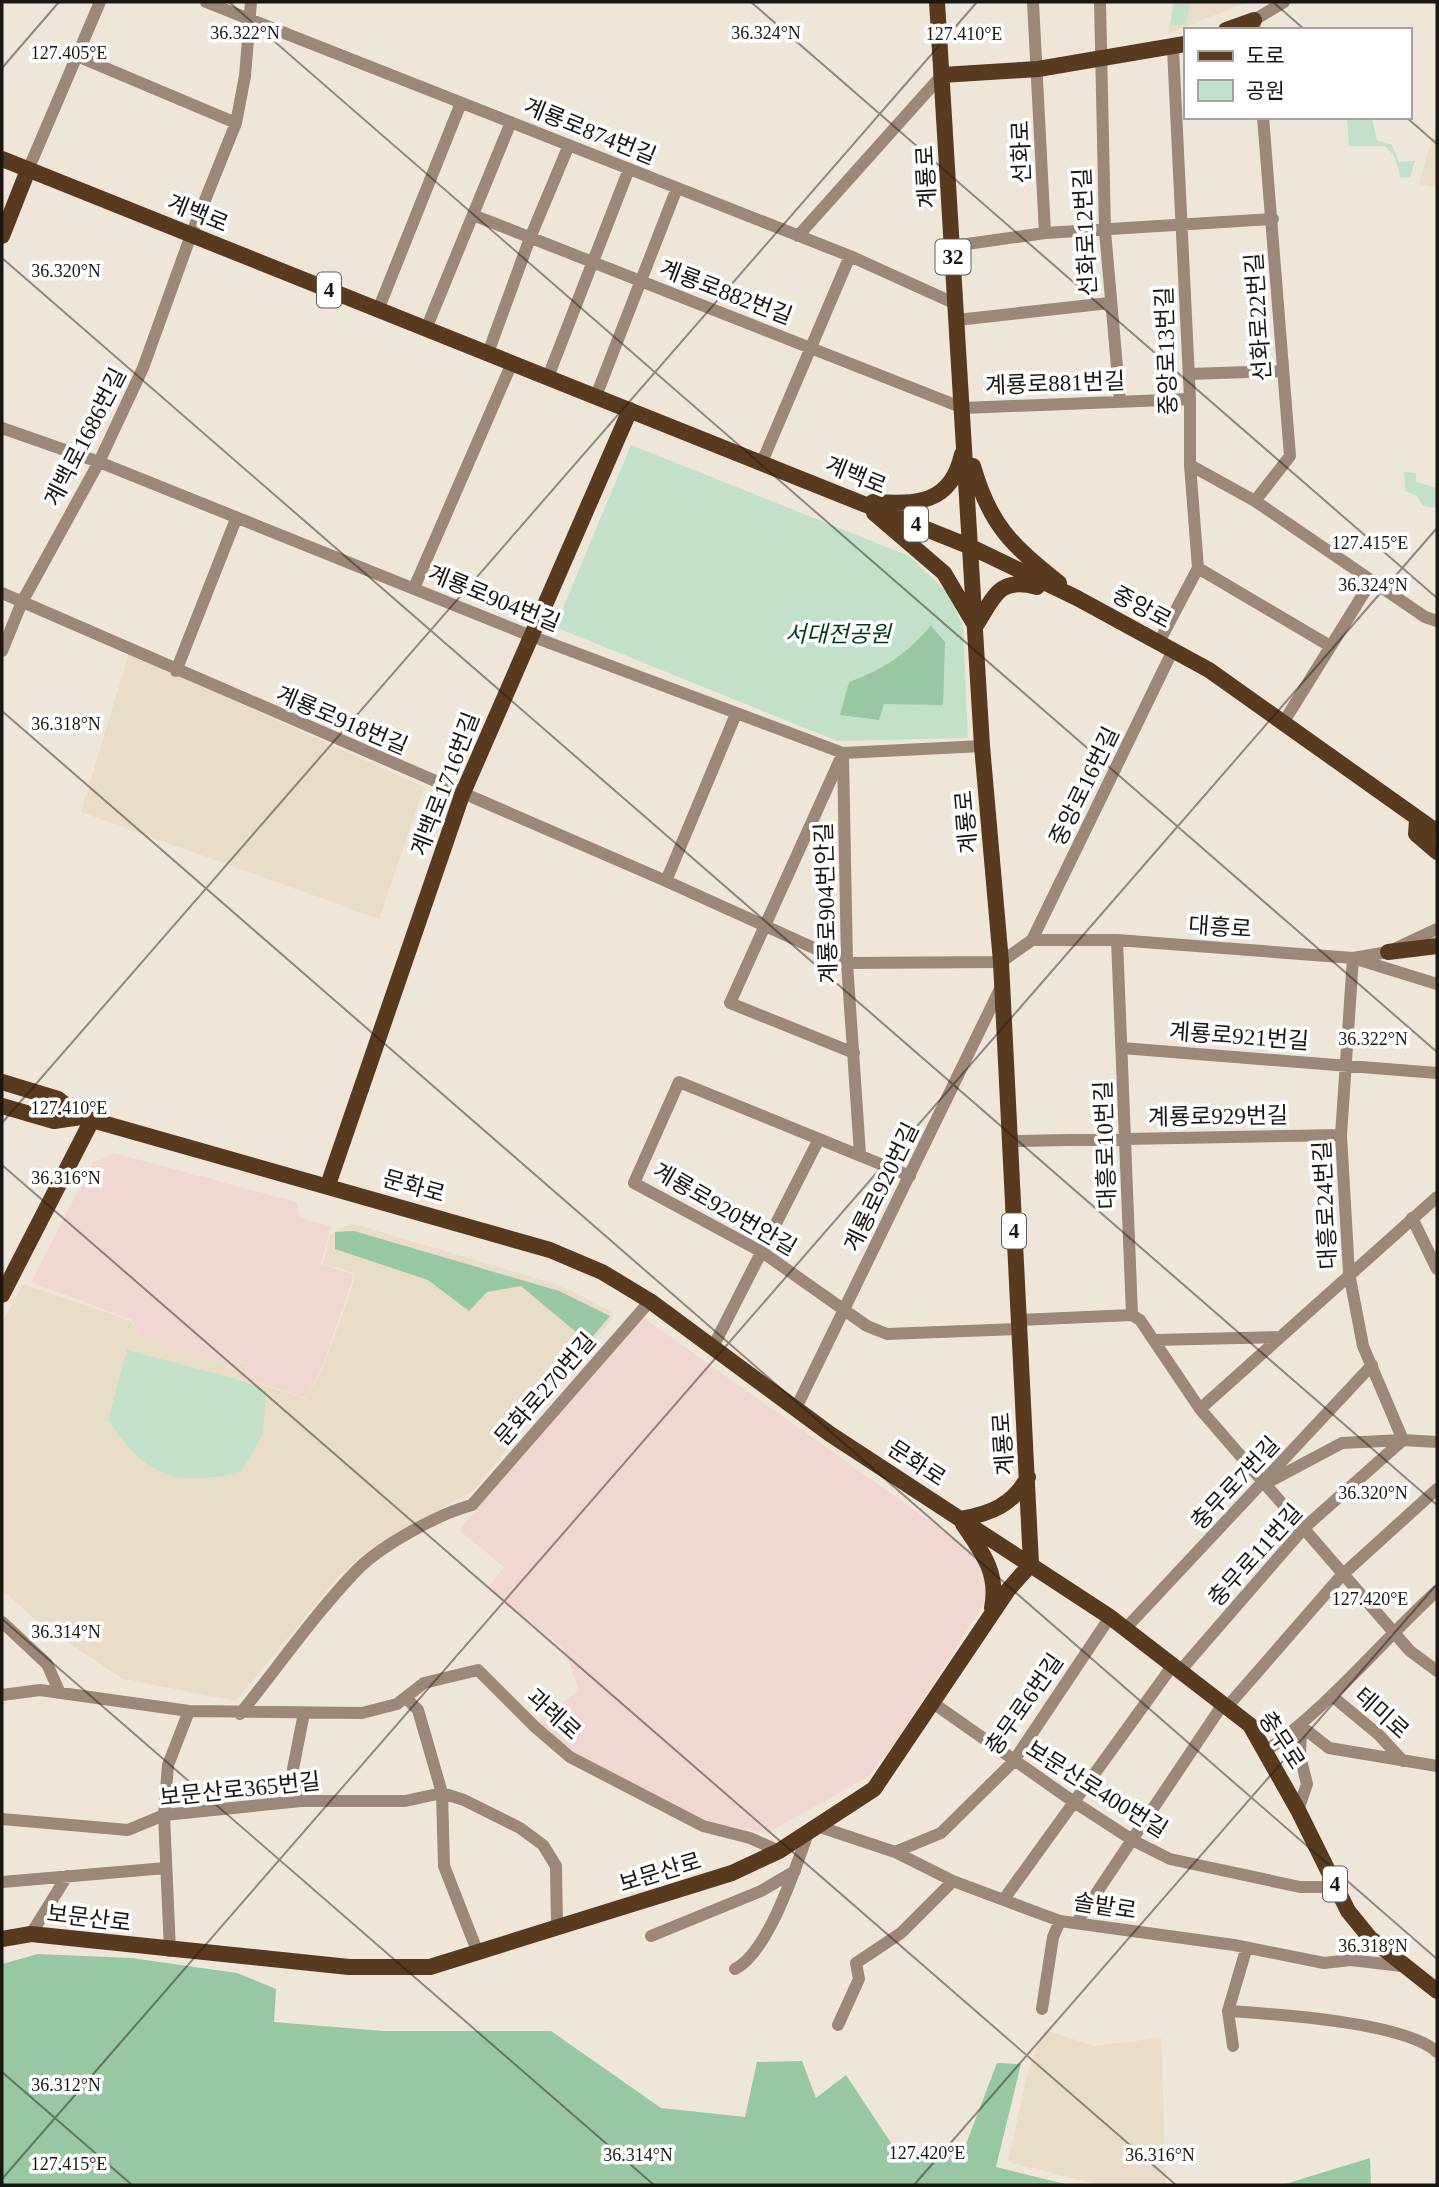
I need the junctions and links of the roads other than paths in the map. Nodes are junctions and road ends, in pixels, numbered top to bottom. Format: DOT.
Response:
graph roads {
  1 [pos="100,2"];
  2 [pos="206,2"];
  3 [pos="251,2"];
  4 [pos="937,2"];
  5 [pos="1033,2"];
  6 [pos="1100,2"];
  7 [pos="1284,2"];
  8 [pos="248,19"];
  9 [pos="1254,25"];
  10 [pos="1179,47"];
  11 [pos="77,56"];
  12 [pos="1099,60"];
  13 [pos="1038,69"];
  14 [pos="942,75"];
  15 [pos="461,103"];
  16 [pos="1263,119"];
  17 [pos="511,122"];
  18 [pos="236,123"];
  19 [pos="569,145"];
  20 [pos="2,159"];
  21 [pos="629,169"];
  22 [pos="29,170"];
  23 [pos="677,188"];
  24 [pos="473,215"];
  25 [pos="1273,219"];
  26 [pos="1182,222"];
  27 [pos="1105,231"];
  28 [pos="1045,233"];
  29 [pos="191,235"];
  30 [pos="2,236"];
  31 [pos="798,236"];
  32 [pos="530,238"];
  33 [pos="953,246"];
  34 [pos="850,256"];
  35 [pos="593,262"];
  36 [pos="640,281"];
  37 [pos="1110,303"];
  38 [pos="378,310"];
  39 [pos="956,312"];
  40 [pos="426,329"];
  41 [pos="813,348"];
  42 [pos="488,353"];
  43 [pos="512,363"];
  44 [pos="1283,372"];
  45 [pos="1189,374"];
  46 [pos="548,377"];
  47 [pos="596,396"];
  48 [pos="1190,399"];
  49 [pos="1120,401"];
  50 [pos="963,408"];
  51 [pos="630,410"];
  52 [pos="2,428"];
  53 [pos="965,438"];
  54 [pos="99,462"];
  55 [pos="762,462"];
  56 [pos="1190,465"];
  57 [pos="1251,499"];
  58 [pos="861,501"];
  59 [pos="236,519"];
  60 [pos="971,547"];
  61 [pos="1198,568"];
  62 [pos="1373,580"];
  63 [pos="414,588"];
  64 [pos="2,593"];
  65 [pos="1077,598"];
  66 [pos="22,602"];
  67 [pos="1437,621"];
  68 [pos="975,627"];
  69 [pos="531,636"];
  70 [pos="1166,646"];
  71 [pos="1330,646"];
  72 [pos="2,651"];
  73 [pos="176,670"];
  74 [pos="736,714"];
  75 [pos="1283,723"];
  76 [pos="982,746"];
  77 [pos="843,752"];
  78 [pos="462,795"];
  79 [pos="1417,820"];
  80 [pos="1437,832"];
  81 [pos="1437,852"];
  82 [pos="667,881"];
  83 [pos="762,926"];
  84 [pos="1436,933"];
  85 [pos="1032,940"];
  86 [pos="1117,940"];
  87 [pos="1388,952"];
  88 [pos="1353,958"];
  89 [pos="1001,962"];
  90 [pos="847,963"];
  91 [pos="1437,984"];
  92 [pos="1002,985"];
  93 [pos="1122,1048"];
  94 [pos="854,1053"];
  95 [pos="1346,1065"];
  96 [pos="1437,1073"];
  97 [pos="2,1082"];
  98 [pos="2,1106"];
  99 [pos="87,1118"];
  100 [pos="1341,1135"];
  101 [pos="1125,1138"];
  102 [pos="818,1141"];
  103 [pos="1011,1141"];
  104 [pos="860,1154"];
  105 [pos="910,1176"];
  106 [pos="328,1185"];
  107 [pos="1437,1197"];
  108 [pos="1412,1218"];
  109 [pos="762,1252"];
  110 [pos="1437,1269"];
  111 [pos="1349,1273"];
  112 [pos="2,1295"];
  113 [pos="650,1301"];
  114 [pos="845,1310"];
  115 [pos="1132,1315"];
  116 [pos="1019,1325"];
  117 [pos="1280,1337"];
  118 [pos="1154,1340"];
  119 [pos="714,1345"];
  120 [pos="1372,1365"];
  121 [pos="797,1406"];
  122 [pos="1200,1409"];
  123 [pos="1403,1440"];
  124 [pos="1437,1442"];
  125 [pos="1028,1477"];
  126 [pos="1263,1485"];
  127 [pos="1437,1489"];
  128 [pos="960,1519"];
  129 [pos="1304,1528"];
  130 [pos="1031,1564"];
  131 [pos="1341,1576"];
  132 [pos="1437,1591"];
  133 [pos="991,1615"];
  134 [pos="1110,1617"];
  135 [pos="2,1622"];
  136 [pos="1126,1628"];
  137 [pos="1394,1631"];
  138 [pos="1176,1668"];
  139 [pos="1437,1671"];
  140 [pos="59,1691"];
  141 [pos="2,1695"];
  142 [pos="1332,1696"];
  143 [pos="406,1698"];
  144 [pos="933,1703"];
  145 [pos="1225,1705"];
  146 [pos="189,1711"];
  147 [pos="303,1713"];
  148 [pos="240,1714"];
  149 [pos="1301,1727"];
  150 [pos="1266,1751"];
  151 [pos="1403,1761"];
  152 [pos="1013,1762"];
  153 [pos="1437,1765"];
  154 [pos="442,1793"];
  155 [pos="300,1801"];
  156 [pos="1074,1802"];
  157 [pos="1298,1810"];
  158 [pos="164,1815"];
  159 [pos="2,1819"];
  160 [pos="812,1829"];
  161 [pos="1134,1840"];
  162 [pos="779,1851"];
  163 [pos="895,1852"];
  164 [pos="166,1868"];
  165 [pos="794,1871"];
  166 [pos="67,1876"];
  167 [pos="953,1881"];
  168 [pos="2,1882"];
  169 [pos="1336,1887"];
  170 [pos="1004,1899"];
  171 [pos="1060,1921"];
  172 [pos="1077,1922"];
  173 [pos="557,1927"];
  174 [pos="31,1934"];
  175 [pos="651,1936"];
  176 [pos="2,1939"];
  177 [pos="1246,1950"];
  178 [pos="170,1951"];
  179 [pos="478,1954"];
  180 [pos="1402,1966"];
  181 [pos="735,1969"];
  182 [pos="1437,1991"];
  183 [pos="1042,2010"];
  184 [pos="1228,2011"];
  185 [pos="838,2025"];
  186 [pos="1233,2046"];
  187 [pos="1437,2052"];
  1 -- 11 [label="street"];
  2 -- 8 [label="street, 계룡로874번길"];
  3 -- 8 [label="street, 계백로1686번길"];
  4 -- 14 [label="main road, 계룡로 / 32"];
  5 -- 13 [label="street, 선화로"];
  6 -- 12 [label="street, 선화로12번길"];
  7 -- 9 [label="street"];
  8 -- 15 [label="street, 계룡로874번길"];
  8 -- 18 [label="street, 계백로1686번길"];
  10 -- 12 [label="main road"];
  10 -- 26 [label="street, 중앙로13번길"];
  11 -- 18 [label="street"];
  11 -- 22 [label="street"];
  12 -- 13 [label="main road"];
  12 -- 27 [label="street, 선화로12번길"];
  13 -- 14 [label="main road"];
  13 -- 28 [label="street, 선화로"];
  14 -- 31 [label="street, 계룡로"];
  14 -- 33 [label="main road, 계룡로 / 32"];
  15 -- 17 [label="street, 계룡로874번길"];
  15 -- 38 [label="street"];
  16 -- 25 [label="street, 선화로22번길"];
  17 -- 19 [label="street, 계룡로874번길"];
  17 -- 24 [label="street"];
  18 -- 29 [label="street, 계백로1686번길"];
  19 -- 21 [label="street, 계룡로874번길"];
  19 -- 32 [label="street"];
  20 -- 22 [label="main road, 계백로 / 4"];
  21 -- 23 [label="street, 계룡로874번길"];
  21 -- 35 [label="street"];
  22 -- 29 [label="main road, 계백로 / 4"];
  22 -- 30 [label="main road"];
  23 -- 31 [label="street, 계룡로874번길"];
  23 -- 36 [label="street"];
  24 -- 32 [label="street, 계룡로882번길"];
  24 -- 40 [label="street"];
  25 -- 26 [label="street"];
  25 -- 44 [label="street, 선화로22번길"];
  26 -- 27 [label="street"];
  26 -- 45 [label="street, 중앙로13번길"];
  27 -- 28 [label="street"];
  27 -- 37 [label="street, 선화로12번길"];
  28 -- 33 [label="street"];
  29 -- 38 [label="main road, 계백로 / 4"];
  29 -- 54 [label="street, 계백로1686번길"];
  31 -- 34 [label="street, 계룡로874번길"];
  32 -- 35 [label="street, 계룡로882번길"];
  32 -- 42 [label="street"];
  33 -- 39 [label="main road, 계룡로 / 32"];
  34 -- 39 [label="street, 계룡로874번길"];
  34 -- 41 [label="street"];
  35 -- 36 [label="street, 계룡로882번길"];
  35 -- 46 [label="street"];
  36 -- 41 [label="street, 계룡로882번길"];
  36 -- 47 [label="street"];
  37 -- 39 [label="street"];
  37 -- 49 [label="street, 선화로12번길"];
  38 -- 40 [label="main road, 계백로 / 4"];
  39 -- 50 [label="main road, 계룡로 / 32"];
  40 -- 42 [label="main road, 계백로 / 4"];
  41 -- 50 [label="street, 계룡로882번길"];
  41 -- 55 [label="street"];
  42 -- 43 [label="main road, 계백로 / 4"];
  43 -- 46 [label="main road, 계백로 / 4"];
  43 -- 63 [label="street"];
  44 -- 45 [label="street"];
  44 -- 57 [label="street, 선화로22번길"];
  45 -- 48 [label="street, 중앙로13번길"];
  46 -- 47 [label="main road, 계백로 / 4"];
  47 -- 51 [label="main road, 계백로 / 4"];
  48 -- 49 [label="street, 계룡로881번길"];
  48 -- 56 [label="street, 중앙로13번길"];
  49 -- 50 [label="street, 계룡로881번길"];
  50 -- 53 [label="main road, 계룡로 / 32"];
  51 -- 55 [label="main road, 계백로 / 4"];
  51 -- 69 [label="main road, 계백로1716번길"];
  52 -- 54 [label="street, 계룡로904번길"];
  53 -- 58 [label="main road"];
  53 -- 60 [label="main road, 계룡로 / 32"];
  53 -- 65 [label="main road"];
  54 -- 59 [label="street, 계룡로904번길"];
  54 -- 66 [label="street, 계백로1686번길"];
  55 -- 58 [label="main road, 계백로 / 4"];
  56 -- 57 [label="street"];
  56 -- 61 [label="street, 중앙로13번길"];
  57 -- 62 [label="street"];
  58 -- 60 [label="main road, 계백로 / 4"];
  58 -- 68 [label="main road"];
  59 -- 63 [label="street, 계룡로904번길"];
  59 -- 73 [label="street"];
  60 -- 65 [label="main road, 중앙로"];
  60 -- 68 [label="main road, 계룡로"];
  61 -- 70 [label="street"];
  61 -- 71 [label="street"];
  62 -- 67 [label="street"];
  62 -- 71 [label="street"];
  63 -- 69 [label="street, 계룡로904번길"];
  64 -- 66 [label="street, 계룡로918번길"];
  65 -- 68 [label="main road"];
  65 -- 70 [label="main road, 중앙로"];
  66 -- 72 [label="street, 계백로1686번길"];
  66 -- 73 [label="street, 계룡로918번길"];
  68 -- 76 [label="main road, 계룡로 / 4"];
  69 -- 74 [label="street, 계룡로904번길"];
  69 -- 78 [label="main road, 계백로1716번길"];
  70 -- 75 [label="main road, 중앙로"];
  70 -- 85 [label="street, 중앙로16번길"];
  71 -- 75 [label="street"];
  73 -- 78 [label="street, 계룡로918번길"];
  74 -- 77 [label="street, 계룡로904번길"];
  74 -- 82 [label="street"];
  75 -- 79 [label="main road, 중앙로"];
  76 -- 77 [label="street, 계룡로904번길"];
  76 -- 89 [label="main road, 계룡로 / 4"];
  77 -- 83 [label="street"];
  77 -- 90 [label="street, 계룡로904번안길"];
  78 -- 82 [label="street, 계룡로918번길"];
  78 -- 106 [label="main road, 계백로1716번길"];
  79 -- 80 [label="main road, 중앙로"];
  79 -- 81 [label="main road"];
  82 -- 83 [label="street, 계룡로918번길"];
  83 -- 90 [label="street, 계룡로918번길"];
  83 -- 94 [label="street"];
  84 -- 87 [label="main road"];
  85 -- 86 [label="street, 대흥로"];
  85 -- 89 [label="street"];
  86 -- 88 [label="street, 대흥로"];
  86 -- 93 [label="street, 대흥로10번길"];
  87 -- 88 [label="street, 대흥로"];
  88 -- 91 [label="street"];
  88 -- 95 [label="street, 대흥로24번길"];
  89 -- 90 [label="street, 계룡로918번길"];
  89 -- 92 [label="main road, 계룡로 / 4"];
  90 -- 94 [label="street, 계룡로904번안길"];
  92 -- 103 [label="main road, 계룡로 / 4"];
  92 -- 105 [label="street, 계룡로920번길"];
  93 -- 95 [label="street, 계룡로921번길"];
  93 -- 101 [label="street, 대흥로10번길"];
  94 -- 104 [label="street, 계룡로904번안길"];
  95 -- 96 [label="street, 계룡로921번길"];
  95 -- 100 [label="street, 대흥로24번길"];
  97 -- 99 [label="main road, 문화로"];
  98 -- 99 [label="main road, 문화로"];
  99 -- 106 [label="main road, 문화로"];
  99 -- 112 [label="main road"];
  100 -- 101 [label="street, 계룡로929번길"];
  100 -- 111 [label="street, 대흥로24번길"];
  101 -- 103 [label="street, 계룡로929번길"];
  101 -- 115 [label="street, 대흥로10번길"];
  102 -- 104 [label="street, 계룡로920번안길"];
  102 -- 109 [label="street"];
  102 -- 109 [label="street, 계룡로920번안길"];
  103 -- 116 [label="main road, 계룡로 / 4"];
  104 -- 105 [label="street, 계룡로920번안길"];
  105 -- 114 [label="street, 계룡로920번길"];
  106 -- 113 [label="main road, 문화로"];
  107 -- 108 [label="street"];
  108 -- 110 [label="street"];
  108 -- 111 [label="street"];
  109 -- 114 [label="street, 계룡로920번안길"];
  109 -- 119 [label="street"];
  111 -- 117 [label="street"];
  111 -- 120 [label="street, 대흥로24번길"];
  113 -- 119 [label="main road, 문화로"];
  113 -- 148 [label="street, 문화로270번길"];
  114 -- 116 [label="street, 계룡로920번안길"];
  114 -- 121 [label="street, 계룡로920번길"];
  115 -- 116 [label="street"];
  115 -- 118 [label="street"];
  116 -- 125 [label="main road, 계룡로 / 4"];
  117 -- 118 [label="street"];
  117 -- 122 [label="street"];
  118 -- 122 [label="street"];
  119 -- 121 [label="main road, 문화로"];
  120 -- 123 [label="street, 대흥로24번길"];
  120 -- 126 [label="street, 충무로7번길"];
  121 -- 128 [label="main road, 문화로"];
  122 -- 126 [label="street"];
  123 -- 124 [label="street"];
  123 -- 126 [label="street"];
  123 -- 129 [label="street, 충무로11번길"];
  125 -- 128 [label="main road"];
  125 -- 130 [label="main road, 계룡로 / 4"];
  126 -- 129 [label="street"];
  126 -- 136 [label="street, 충무로7번길"];
  127 -- 131 [label="street"];
  128 -- 130 [label="main road, 문화로"];
  128 -- 133 [label="main road"];
  129 -- 131 [label="street"];
  129 -- 138 [label="street, 충무로11번길"];
  130 -- 133 [label="main road, 보문산로"];
  130 -- 134 [label="main road, 충무로 / 4"];
  131 -- 137 [label="street"];
  131 -- 145 [label="street"];
  132 -- 137 [label="street, 테미로"];
  133 -- 144 [label="main road, 보문산로"];
  134 -- 136 [label="main road, 충무로 / 4"];
  134 -- 152 [label="street, 충무로6번길"];
  135 -- 140 [label="street"];
  136 -- 138 [label="main road, 충무로 / 4"];
  137 -- 139 [label="street"];
  137 -- 142 [label="street, 테미로"];
  138 -- 145 [label="main road, 충무로 / 4"];
  138 -- 156 [label="street, 충무로11번길"];
  140 -- 141 [label="street, 과례로"];
  140 -- 146 [label="street, 과례로"];
  142 -- 149 [label="street, 테미로"];
  142 -- 151 [label="street, 테미로"];
  143 -- 147 [label="street, 과례로"];
  143 -- 154 [label="street"];
  143 -- 162 [label="street, 과례로"];
  144 -- 152 [label="street, 보문산로400번길"];
  144 -- 160 [label="main road, 보문산로"];
  145 -- 150 [label="main road, 충무로 / 4"];
  145 -- 161 [label="street"];
  146 -- 148 [label="street, 과례로"];
  146 -- 158 [label="street"];
  147 -- 148 [label="street, 과례로"];
  147 -- 155 [label="street"];
  149 -- 150 [label="street, 테미로"];
  149 -- 151 [label="street, 테미로"];
  149 -- 157 [label="street"];
  150 -- 157 [label="main road, 충무로 / 4"];
  151 -- 153 [label="street, 테미로"];
  152 -- 156 [label="street, 보문산로400번길"];
  152 -- 163 [label="street, 충무로6번길"];
  154 -- 155 [label="street, 보문산로365번길"];
  154 -- 173 [label="street"];
  154 -- 179 [label="street"];
  155 -- 158 [label="street, 보문산로365번길"];
  156 -- 161 [label="street, 보문산로400번길"];
  156 -- 170 [label="street, 충무로11번길"];
  157 -- 169 [label="main road, 충무로 / 4"];
  158 -- 159 [label="street, 보문산로365번길"];
  158 -- 164 [label="street"];
  160 -- 162 [label="main road, 보문산로"];
  160 -- 163 [label="street, 솔밭로"];
  160 -- 165 [label="street"];
  161 -- 169 [label="street, 보문산로400번길"];
  161 -- 172 [label="street"];
  162 -- 173 [label="main road, 보문산로"];
  163 -- 167 [label="street, 솔밭로"];
  164 -- 166 [label="street"];
  164 -- 178 [label="street"];
  165 -- 175 [label="street"];
  165 -- 181 [label="street"];
  166 -- 168 [label="street"];
  166 -- 174 [label="street"];
  167 -- 170 [label="street, 솔밭로"];
  167 -- 185 [label="street"];
  169 -- 180 [label="main road, 충무로 / 4"];
  170 -- 171 [label="street, 솔밭로"];
  171 -- 172 [label="street, 솔밭로"];
  171 -- 183 [label="street"];
  172 -- 177 [label="street, 솔밭로"];
  173 -- 179 [label="main road, 보문산로"];
  174 -- 176 [label="main road, 보문산로"];
  174 -- 178 [label="main road, 보문산로"];
  177 -- 180 [label="street, 솔밭로"];
  177 -- 184 [label="street"];
  178 -- 179 [label="main road, 보문산로"];
  180 -- 182 [label="main road, 충무로 / 4"];
  184 -- 186 [label="street"];
  184 -- 187 [label="street"];
}
